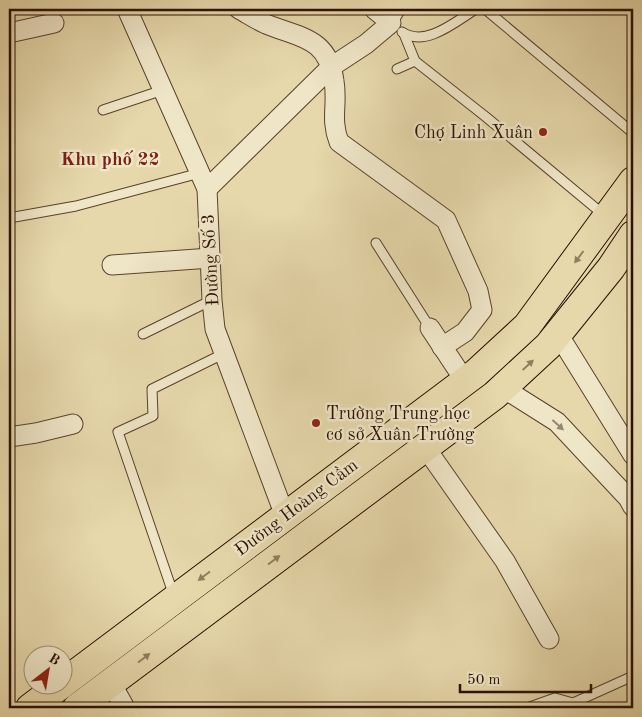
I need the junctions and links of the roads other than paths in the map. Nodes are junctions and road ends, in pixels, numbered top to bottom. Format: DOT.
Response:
graph roads {
  1 [pos="127,9"];
  2 [pos="239,9"];
  3 [pos="374,9"];
  4 [pos="476,9"];
  5 [pos="485,9"];
  6 [pos="399,22"];
  7 [pos="54,23"];
  8 [pos="9,33"];
  9 [pos="415,62"];
  10 [pos="331,67"];
  11 [pos="398,69"];
  12 [pos="163,90"];
  13 [pos="103,110"];
  14 [pos="633,133"];
  15 [pos="203,181"];
  16 [pos="633,181"];
  17 [pos="9,218"];
  18 [pos="608,218"];
  19 [pos="633,235"];
  20 [pos="376,243"];
  21 [pos="211,258"];
  22 [pos="112,265"];
  23 [pos="212,300"];
  24 [pos="430,328"];
  25 [pos="143,334"];
  26 [pos="558,334"];
  27 [pos="442,347"];
  28 [pos="223,354"];
  29 [pos="465,381"];
  30 [pos="503,388"];
  31 [pos="73,424"];
  32 [pos="9,437"];
  33 [pos="425,447"];
  34 [pos="633,455"];
  35 [pos="633,507"];
  36 [pos="284,516"];
  37 [pos="174,599"];
  38 [pos="550,639"];
  39 [pos="72,676"];
  40 [pos="633,676"];
  41 [pos="111,683"];
  42 [pos="49,694"];
  43 [pos="30,708"];
  44 [pos="78,708"];
  45 [pos="124,708"];
  46 [pos="527,708"];
  1 -- 12 [label="street, Đường Số 3"];
  2 -- 10 [label="street"];
  3 -- 6 [label="street"];
  4 -- 6 [label="lane"];
  5 -- 14 [label="lane"];
  6 -- 9 [label="lane"];
  6 -- 10 [label="street"];
  7 -- 8 [label="street"];
  9 -- 11 [label="lane"];
  9 -- 18 [label="lane"];
  10 -- 15 [label="street"];
  10 -- 27 [label="street"];
  12 -- 13 [label="lane"];
  12 -- 15 [label="street, Đường Số 3"];
  15 -- 17 [label="lane"];
  15 -- 21 [label="street, Đường Số 3"];
  16 -- 18 [label="main road, Đường Hoàng Cầm"];
  18 -- 29 [label="main road, Đường Hoàng Cầm, one-way"];
  19 -- 26 [label="main road, Đường Hoàng Cầm"];
  20 -- 24 [label="lane"];
  21 -- 22 [label="street"];
  21 -- 23 [label="street, Đường Số 3"];
  23 -- 25 [label="lane"];
  23 -- 28 [label="street, Đường Số 3"];
  24 -- 27 [label="street"];
  30 -- 26 [label="main road, Đường Hoàng Cầm, one-way"];
  26 -- 34 [label="street"];
  27 -- 29 [label="street"];
  28 -- 36 [label="street, Đường Số 3"];
  28 -- 37 [label="lane"];
  29 -- 36 [label="main road, Đường Hoàng Cầm"];
  30 -- 33 [label="main road, Đường Hoàng Cầm"];
  30 -- 35 [label="street, one-way"];
  31 -- 32 [label="street"];
  33 -- 38 [label="street"];
  41 -- 33 [label="main road, Đường Hoàng Cầm, one-way"];
  36 -- 37 [label="main road, Đường Hoàng Cầm, one-way"];
  37 -- 39 [label="main road, Đường Hoàng Cầm"];
  40 -- 46 [label="lane"];
  41 -- 44 [label="main road, Đường Hoàng Cầm"];
  41 -- 45 [label="street"];
  42 -- 43 [label="main road, Đường Hoàng Cầm"];
}
